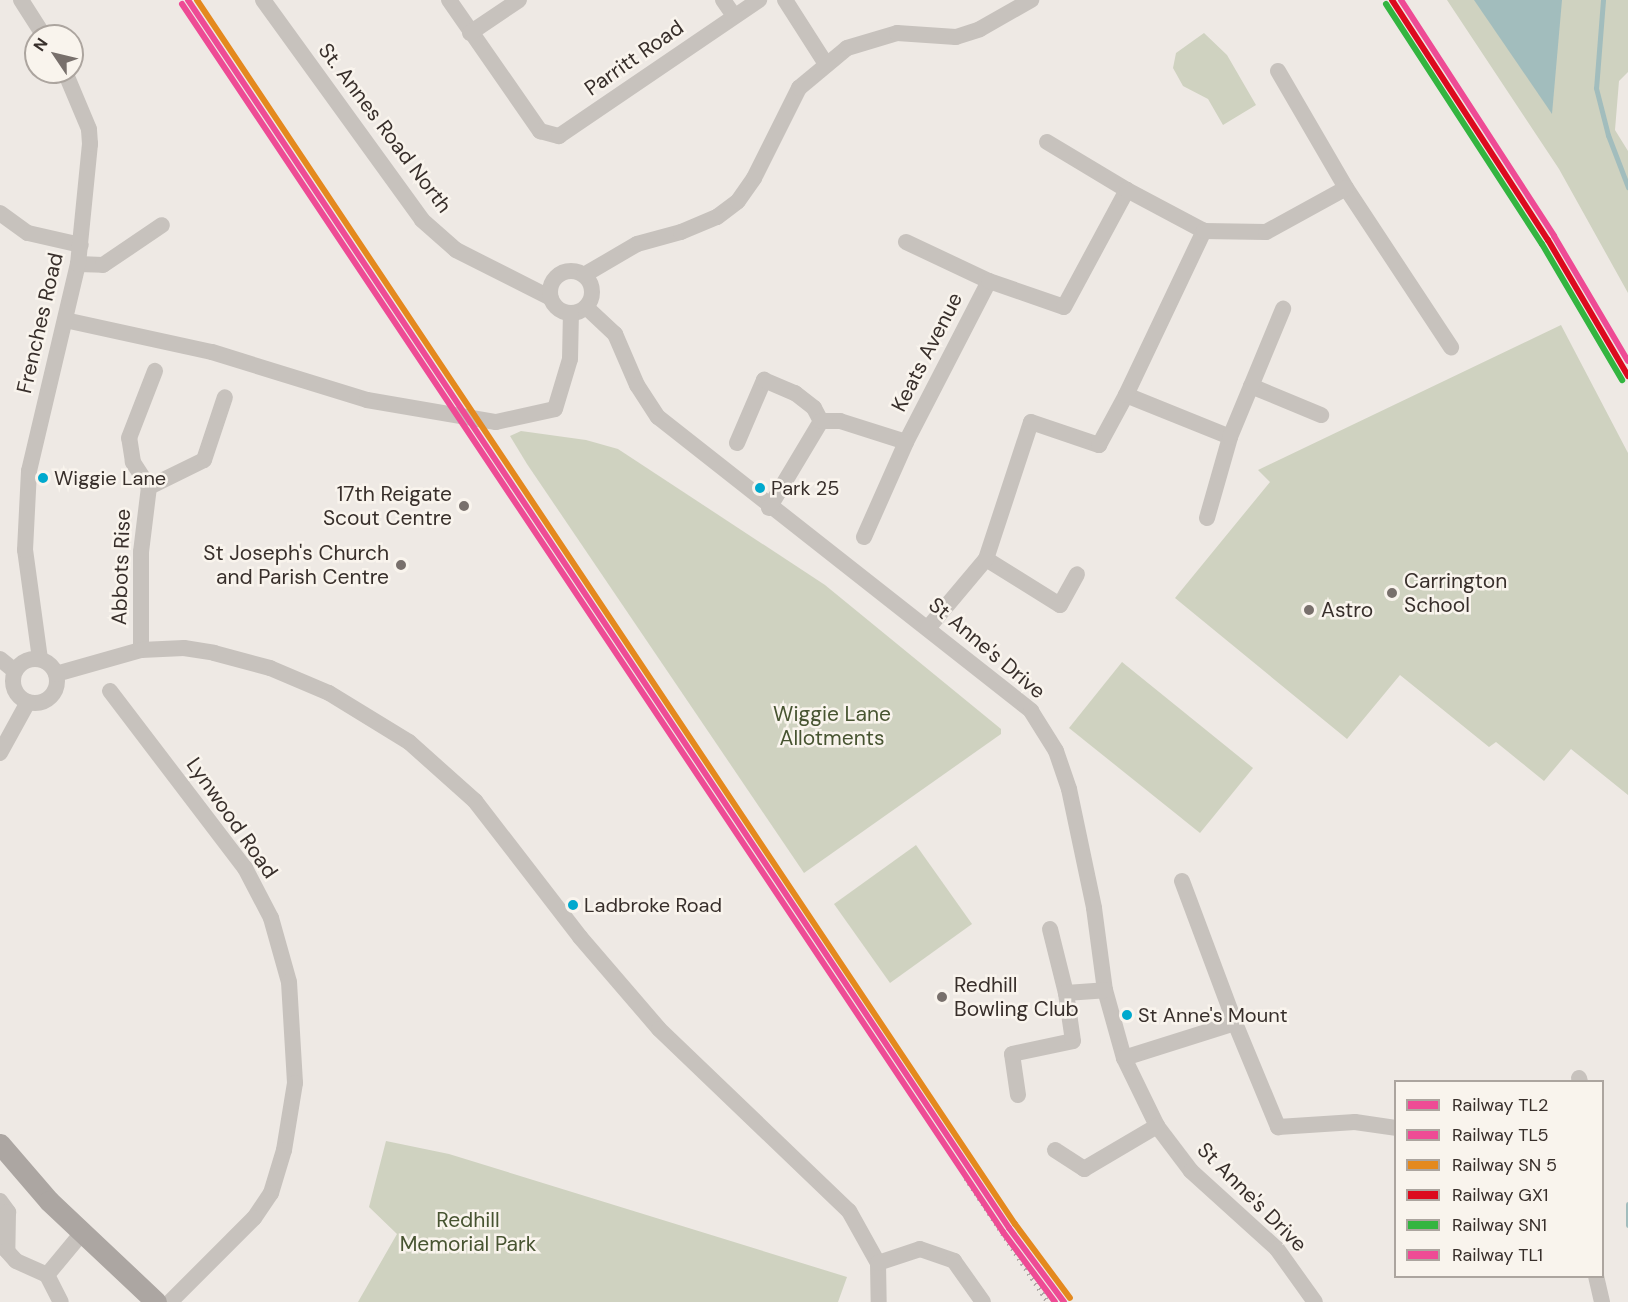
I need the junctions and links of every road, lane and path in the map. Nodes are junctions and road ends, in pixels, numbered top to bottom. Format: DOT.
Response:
graph roads {
  1 [pos="21,0"];
  2 [pos="263,0"];
  3 [pos="448,0"];
  4 [pos="519,0"];
  5 [pos="723,0"];
  6 [pos="759,0"];
  7 [pos="785,0"];
  8 [pos="1030,0"];
  9 [pos="734,16"];
  10 [pos="36,24"];
  11 [pos="471,33"];
  12 [pos="826,64"];
  13 [pos="1278,72"];
  14 [pos="70,84"];
  15 [pos="1047,142"];
  16 [pos="1346,188"];
  17 [pos="1126,190"];
  18 [pos="0,213"];
  19 [pos="162,225"];
  20 [pos="1203,231"];
  21 [pos="906,242"];
  22 [pos="81,245"];
  23 [pos="78,264"];
  24 [pos="584,275"];
  25 [pos="988,281"];
  26 [pos="551,298"];
  27 [pos="1283,309"];
  28 [pos="579,310"];
  29 [pos="65,320"];
  30 [pos="1451,347"];
  31 [pos="155,370"];
  32 [pos="1251,386"];
  33 [pos="1126,395"];
  34 [pos="225,397"];
  35 [pos="1321,416"];
  36 [pos="821,421"];
  37 [pos="1230,438"];
  38 [pos="906,442"];
  39 [pos="737,443"];
  40 [pos="148,487"];
  41 [pos="769,508"];
  42 [pos="1207,518"];
  43 [pos="864,537"];
  44 [pos="986,559"];
  45 [pos="1077,574"];
  46 [pos="928,628"];
  47 [pos="141,650"];
  48 [pos="0,659"];
  49 [pos="40,659"];
  50 [pos="56,674"];
  51 [pos="9,684"];
  52 [pos="110,691"];
  53 [pos="28,702"];
  54 [pos="0,753"];
  55 [pos="1182,881"];
  56 [pos="1050,929"];
  57 [pos="1105,990"];
  58 [pos="1066,993"];
  59 [pos="1235,1023"];
  60 [pos="1124,1058"];
  61 [pos="1018,1095"];
  62 [pos="1157,1126"];
  63 [pos="1394,1128"];
  64 [pos="0,1144"];
  65 [pos="1055,1149"];
  66 [pos="0,1163"];
  67 [pos="0,1200"];
  68 [pos="49,1200"];
  69 [pos="82,1233"];
  70 [pos="878,1263"];
  71 [pos="47,1275"];
  72 [pos="1596,1278"];
  73 [pos="61,1302"];
  74 [pos="156,1302"];
  75 [pos="170,1302"];
  76 [pos="879,1302"];
  77 [pos="983,1302"];
  78 [pos="1315,1302"];
  79 [pos="1602,1302"];
  1 -- 10 [label="street"];
  2 -- 26 [label="street, St. Annes Road North"];
  3 -- 11 [label="street"];
  4 -- 11 [label="street"];
  5 -- 9 [label="street"];
  6 -- 9 [label="street, Parritt Road"];
  7 -- 12 [label="street"];
  8 -- 12 [label="street"];
  9 -- 11 [label="street, Parritt Road"];
  12 -- 24 [label="street"];
  13 -- 16 [label="street"];
  14 -- 22 [label="street, Frenches Road"];
  15 -- 17 [label="street"];
  16 -- 20 [label="street"];
  16 -- 30 [label="street"];
  17 -- 20 [label="street"];
  17 -- 25 [label="street, Keats Avenue"];
  18 -- 22 [label="street"];
  19 -- 23 [label="street"];
  20 -- 33 [label="street"];
  21 -- 25 [label="street, Keats Avenue"];
  22 -- 23 [label="street, Frenches Road"];
  23 -- 29 [label="street, Frenches Road"];
  24 -- 26 [label="street"];
  24 -- 28 [label="street"];
  25 -- 38 [label="street, Keats Avenue"];
  26 -- 28 [label="street"];
  27 -- 32 [label="street"];
  28 -- 29 [label="street"];
  28 -- 41 [label="street, St Anne's Drive"];
  29 -- 49 [label="street, Frenches Road"];
  31 -- 40 [label="street, Abbots Rise"];
  32 -- 35 [label="street"];
  32 -- 37 [label="street"];
  33 -- 37 [label="street"];
  33 -- 44 [label="street"];
  34 -- 40 [label="street, Abbots Rise"];
  36 -- 38 [label="street, Keats Avenue"];
  36 -- 39 [label="street"];
  36 -- 41 [label="street"];
  37 -- 42 [label="street"];
  38 -- 43 [label="street, Keats Avenue"];
  40 -- 47 [label="street, Abbots Rise"];
  41 -- 46 [label="street, St Anne's Drive"];
  44 -- 45 [label="street"];
  44 -- 46 [label="street"];
  46 -- 57 [label="street, St Anne's Drive"];
  47 -- 50 [label="street"];
  47 -- 70 [label="street"];
  48 -- 51 [label="street"];
  49 -- 50 [label="street"];
  49 -- 51 [label="street"];
  50 -- 53 [label="street"];
  51 -- 53 [label="street"];
  52 -- 75 [label="street, Lynwood Road"];
  53 -- 54 [label="street"];
  55 -- 59 [label="street"];
  56 -- 58 [label="street"];
  57 -- 58 [label="street"];
  57 -- 60 [label="street, St Anne's Drive"];
  58 -- 61 [label="street"];
  59 -- 60 [label="street"];
  59 -- 63 [label="street"];
  60 -- 62 [label="street, St Anne's Drive"];
  62 -- 65 [label="street"];
  62 -- 78 [label="street, St Anne's Drive"];
  64 -- 68 [label="main road"];
  66 -- 68 [label="main road"];
  67 -- 71 [label="street"];
  68 -- 69 [label="main road"];
  69 -- 71 [label="street"];
  69 -- 74 [label="main road"];
  70 -- 76 [label="street"];
  70 -- 77 [label="street"];
  71 -- 73 [label="street"];
  72 -- 79 [label="street"];
}
